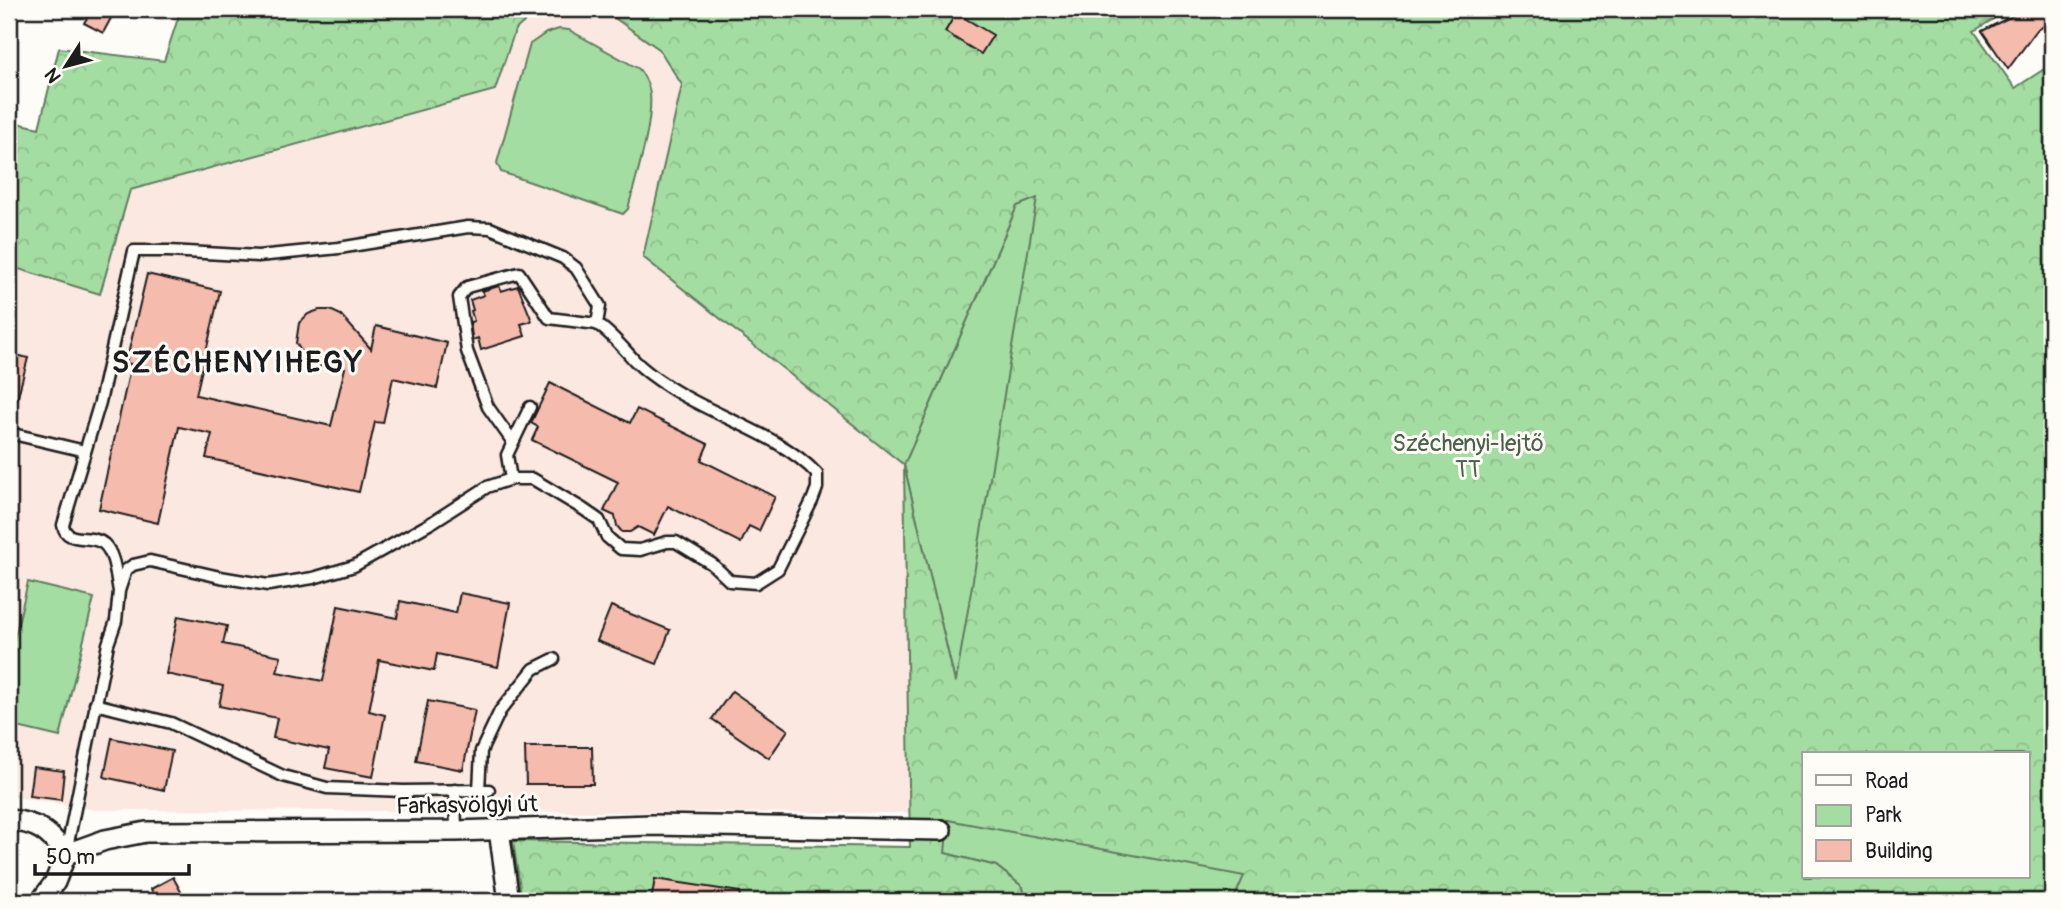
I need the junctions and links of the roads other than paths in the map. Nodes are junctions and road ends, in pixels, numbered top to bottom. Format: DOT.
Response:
graph roads {
  1 [pos="597,324"];
  2 [pos="530,407"];
  3 [pos="9,433"];
  4 [pos="512,441"];
  5 [pos="85,451"];
  6 [pos="511,479"];
  7 [pos="119,591"];
  8 [pos="554,659"];
  9 [pos="95,704"];
  10 [pos="455,790"];
  11 [pos="9,820"];
  12 [pos="499,830"];
  13 [pos="941,830"];
  14 [pos="456,831"];
  15 [pos="66,854"];
  16 [pos="41,901"];
  17 [pos="509,901"];
  1 -- 4 [label="lane"];
  1 -- 5 [label="lane"];
  1 -- 6 [label="lane"];
  2 -- 4 [label="lane"];
  3 -- 5 [label="lane"];
  4 -- 6 [label="lane"];
  5 -- 7 [label="lane"];
  6 -- 7 [label="lane"];
  7 -- 9 [label="lane"];
  8 -- 10 [label="lane"];
  9 -- 10 [label="lane"];
  9 -- 15 [label="lane"];
  10 -- 14 [label="lane"];
  11 -- 15 [label="street"];
  12 -- 13 [label="street, Farkasvölgyi út"];
  12 -- 14 [label="street, Farkasvölgyi út"];
  12 -- 17 [label="street"];
  14 -- 15 [label="street, Farkasvölgyi út"];
  15 -- 16 [label="street"];
}
